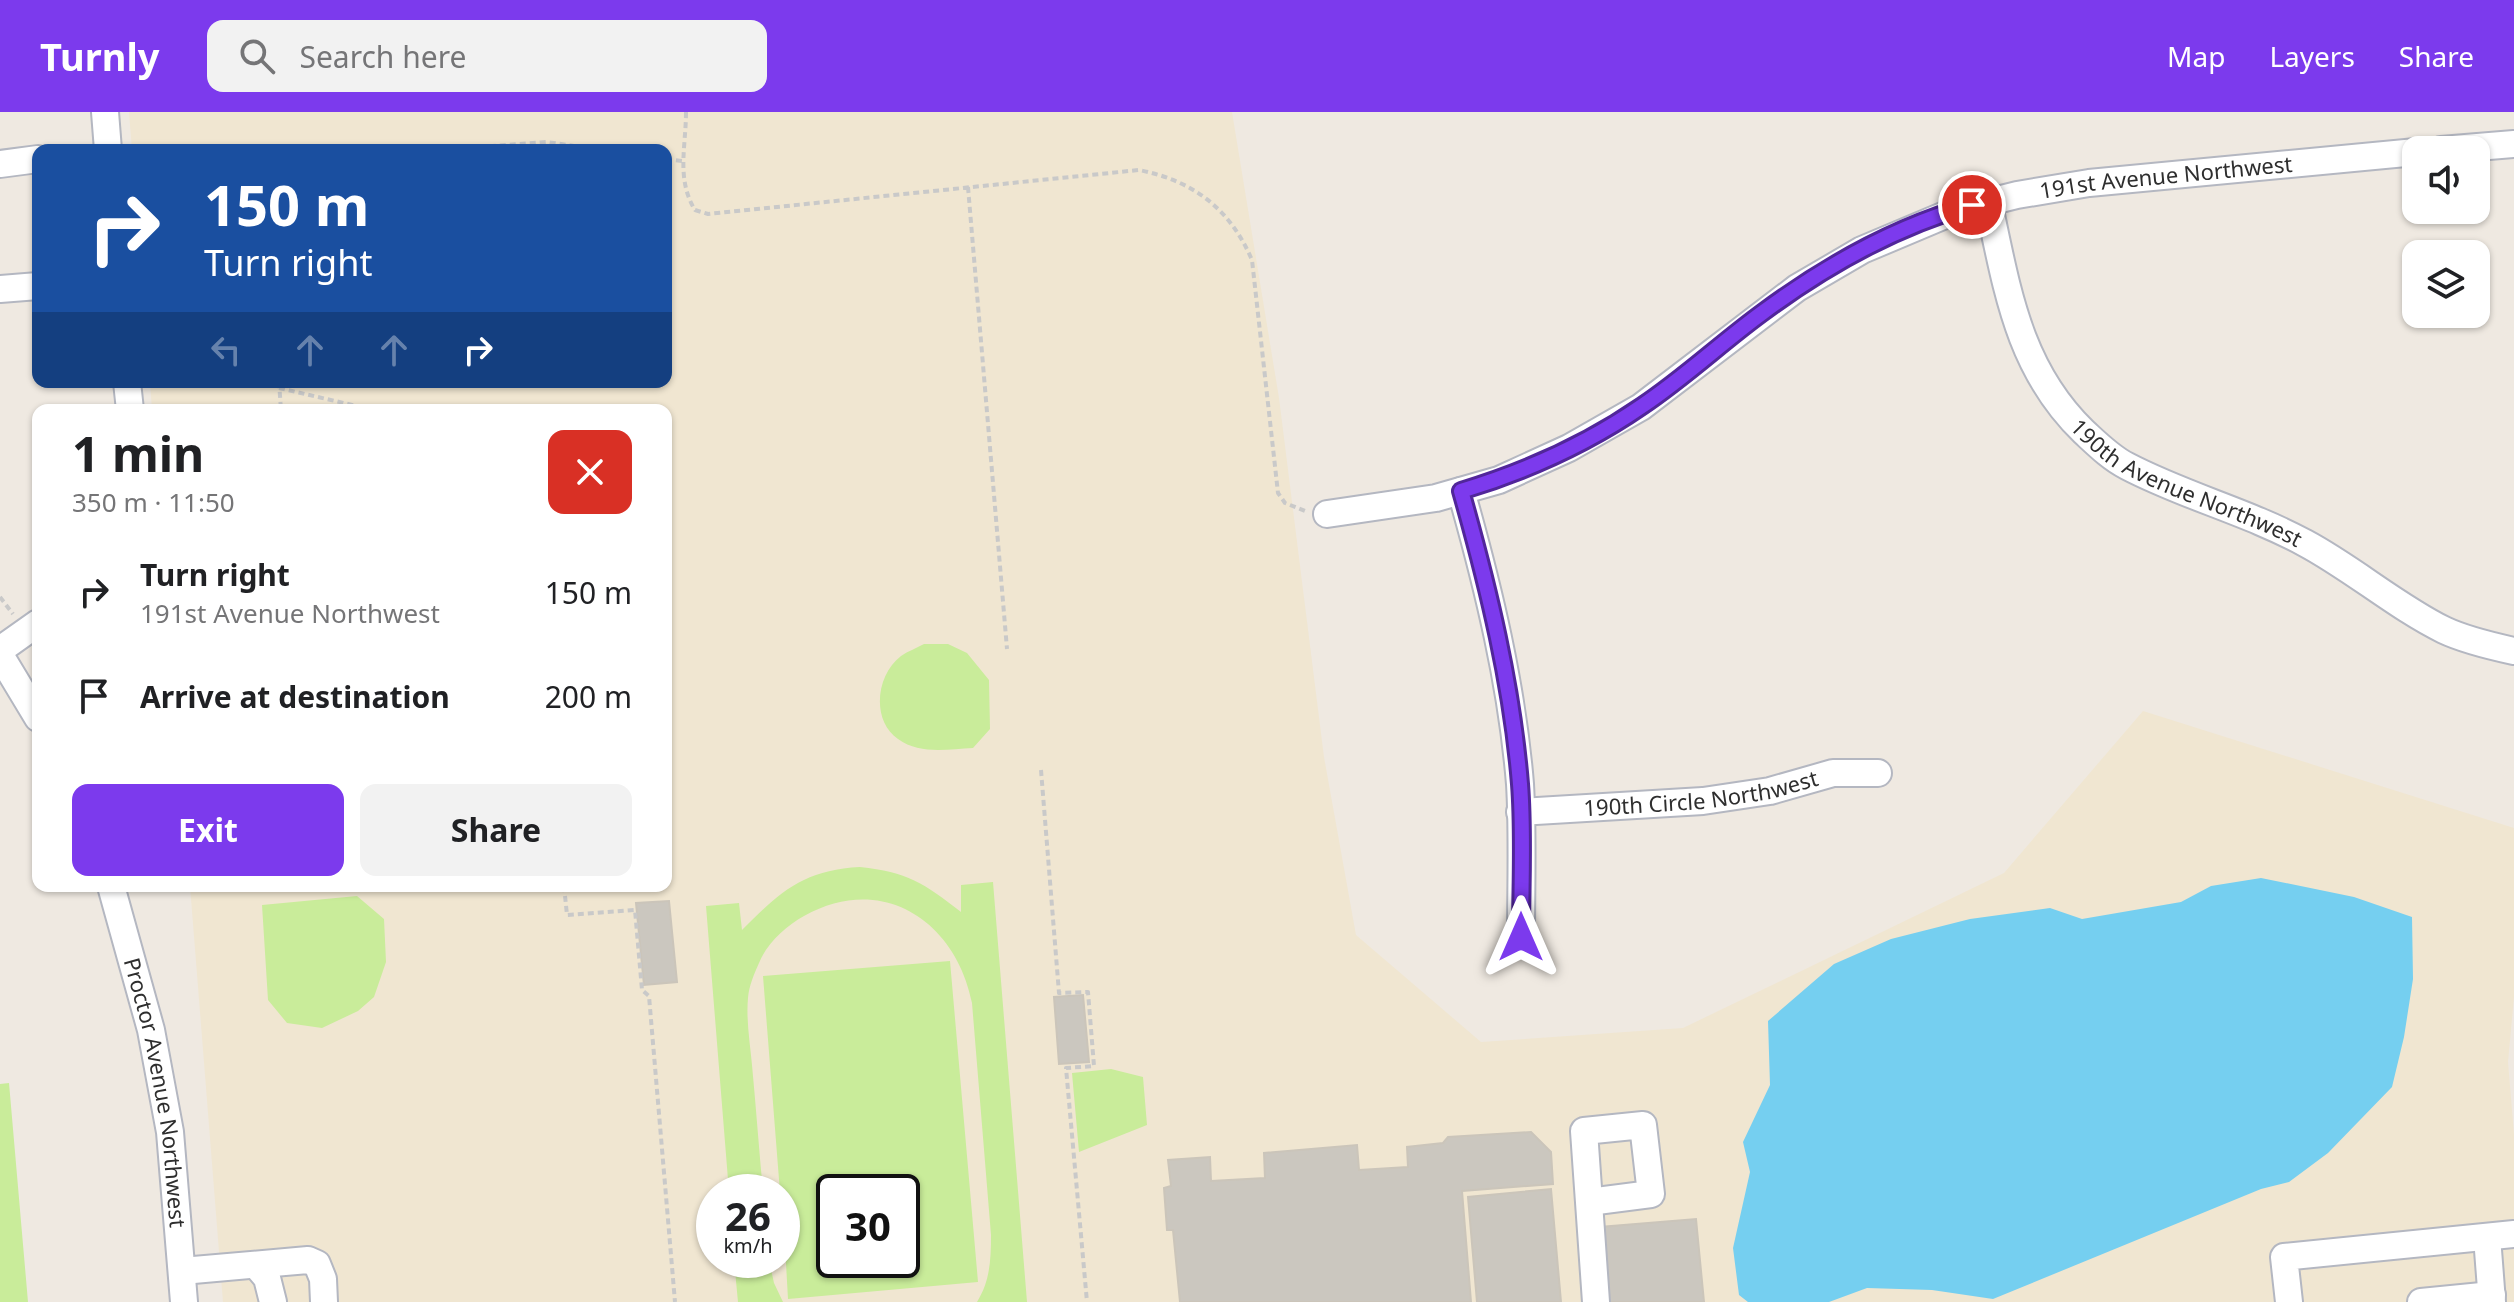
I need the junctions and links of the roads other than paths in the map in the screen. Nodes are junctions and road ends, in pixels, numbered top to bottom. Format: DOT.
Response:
graph roads {
  1 [pos="105,112"];
  2 [pos="105,144"];
  3 [pos="2514,144"];
  4 [pos="2490,146"];
  5 [pos="2402,153"];
  6 [pos="32,160"];
  7 [pos="0,164"];
  8 [pos="1988,201"];
  9 [pos="32,286"];
  10 [pos="0,289"];
  11 [pos="1461,491"];
  12 [pos="1327,514"];
  13 [pos="32,628"];
  14 [pos="2514,651"];
  15 [pos="0,653"];
  16 [pos="32,708"];
  17 [pos="1878,773"];
  18 [pos="1520,812"];
  19 [pos="113,892"];
  20 [pos="1521,937"];
  21 [pos="1589,1202"];
  22 [pos="2514,1234"];
  23 [pos="2487,1237"];
  24 [pos="256,1265"];
  25 [pos="182,1271"];
  26 [pos="2492,1298"];
  27 [pos="184,1302"];
  28 [pos="273,1302"];
  29 [pos="324,1302"];
  30 [pos="1596,1302"];
  31 [pos="2289,1302"];
  32 [pos="2421,1302"];
  1 -- 2 [label="street"];
  3 -- 4 [label="street"];
  5 -- 8 [label="street, 191st Avenue Northwest"];
  6 -- 7 [label="street"];
  8 -- 11 [label="street, 191st Avenue Northwest"];
  8 -- 14 [label="street, 190th Avenue Northwest"];
  9 -- 10 [label="street"];
  11 -- 12 [label="street, 191st Avenue Northwest"];
  11 -- 18 [label="street"];
  13 -- 15 [label="street"];
  15 -- 16 [label="street"];
  17 -- 18 [label="street, 190th Circle Northwest"];
  18 -- 20 [label="street"];
  19 -- 25 [label="street, Proctor Avenue Northwest"];
  21 -- 30 [label="street"];
  22 -- 23 [label="street"];
  23 -- 26 [label="street"];
  23 -- 31 [label="street"];
  24 -- 25 [label="street"];
  24 -- 28 [label="street"];
  24 -- 29 [label="street"];
  25 -- 27 [label="street, Proctor Avenue Northwest"];
  26 -- 32 [label="street"];
}
